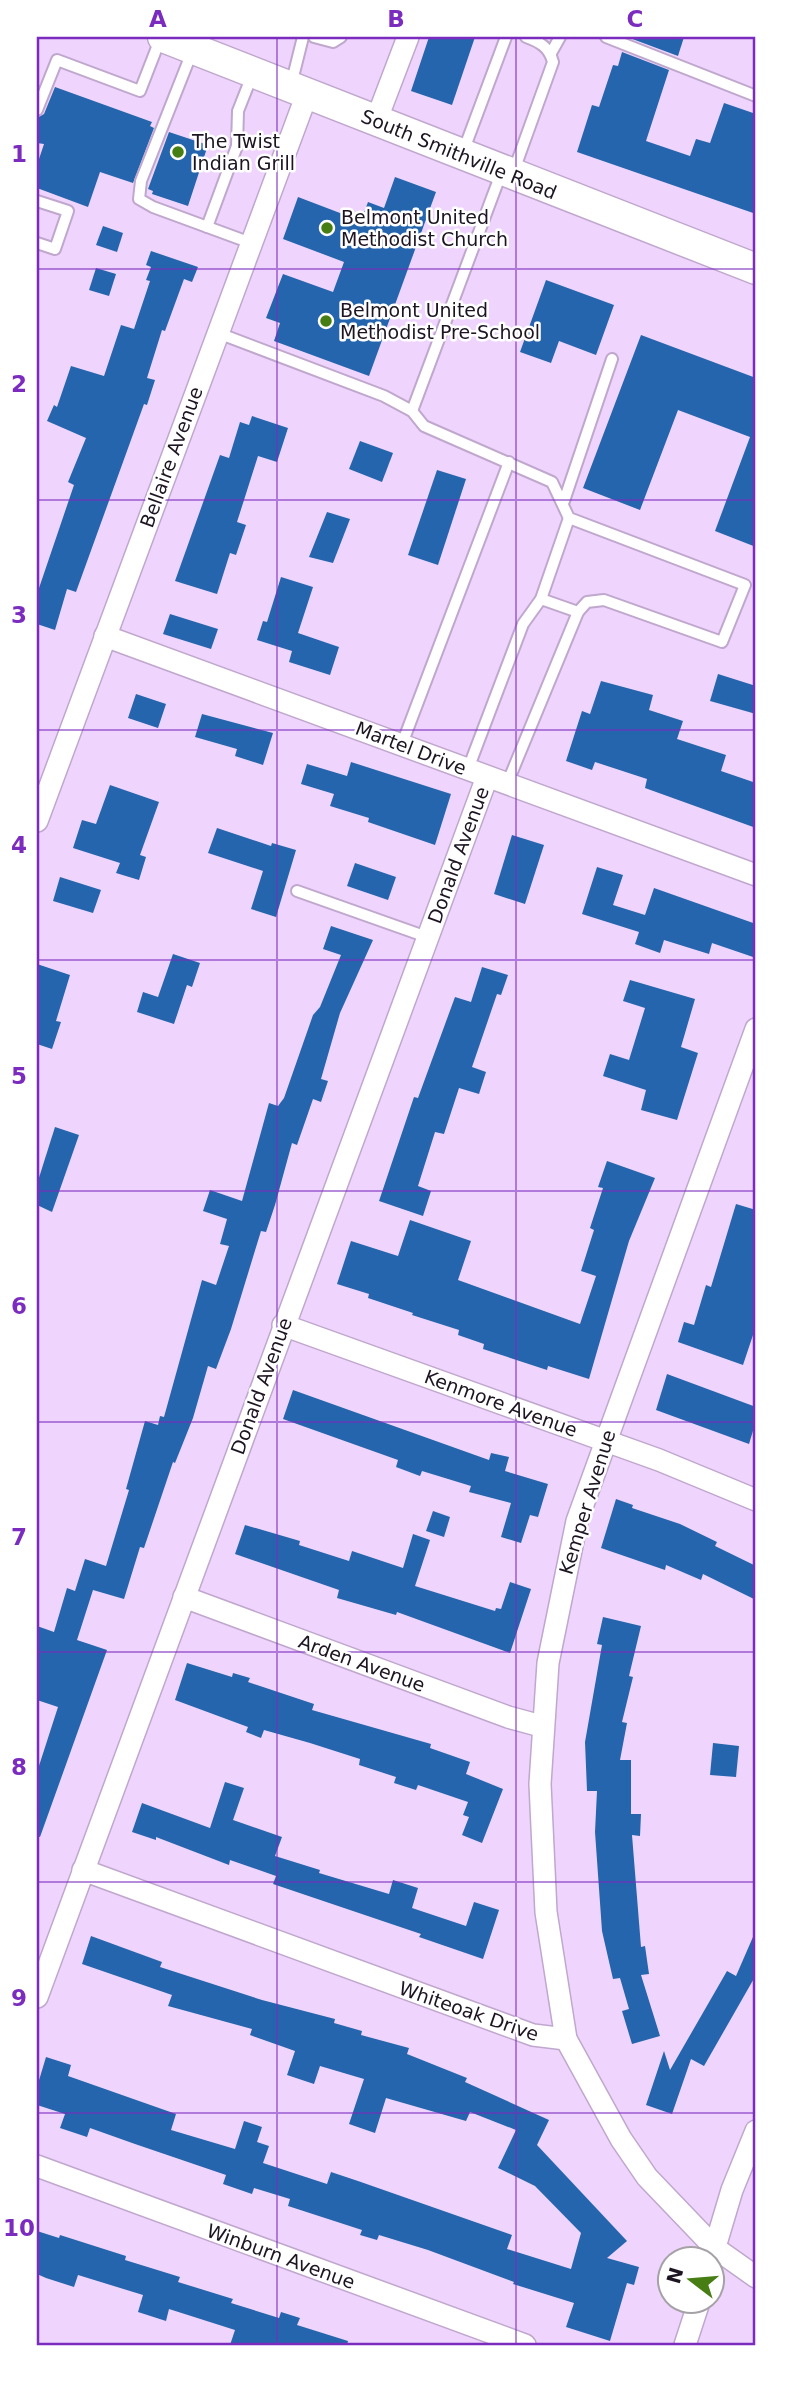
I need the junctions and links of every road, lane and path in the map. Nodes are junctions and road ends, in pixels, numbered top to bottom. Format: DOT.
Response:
graph roads {
  1 [pos="303,37"];
  2 [pos="314,37"];
  3 [pos="341,37"];
  4 [pos="408,37"];
  5 [pos="506,37"];
  6 [pos="526,37"];
  7 [pos="561,37"];
  8 [pos="606,37"];
  9 [pos="174,40"];
  10 [pos="551,53"];
  11 [pos="253,73"];
  12 [pos="298,91"];
  13 [pos="756,96"];
  14 [pos="37,110"];
  15 [pos="376,121"];
  16 [pos="462,155"];
  17 [pos="507,173"];
  18 [pos="37,201"];
  19 [pos="207,227"];
  20 [pos="37,243"];
  21 [pos="251,243"];
  22 [pos="756,269"];
  23 [pos="218,333"];
  24 [pos="612,359"];
  25 [pos="412,411"];
  26 [pos="509,462"];
  27 [pos="564,502"];
  28 [pos="569,518"];
  29 [pos="541,599"];
  30 [pos="578,612"];
  31 [pos="105,636"];
  32 [pos="402,744"];
  33 [pos="487,777"];
  34 [pos="37,821"];
  35 [pos="756,875"];
  36 [pos="297,891"];
  37 [pos="427,937"];
  38 [pos="756,1029"];
  39 [pos="283,1325"];
  40 [pos="605,1441"];
  41 [pos="756,1500"];
  42 [pos="184,1597"];
  43 [pos="541,1726"];
  44 [pos="83,1870"];
  45 [pos="37,1997"];
  46 [pos="566,2039"];
  47 [pos="756,2131"];
  48 [pos="37,2165"];
  49 [pos="706,2246"];
  50 [pos="715,2246"];
  51 [pos="726,2261"];
  52 [pos="756,2277"];
  53 [pos="694,2316"];
  54 [pos="526,2345"];
  55 [pos="685,2345"];
  1 -- 12 [label="lane"];
  2 -- 3 [label="lane"];
  4 -- 15 [label="street"];
  5 -- 16 [label="lane"];
  6 -- 10 [label="lane"];
  7 -- 10 [label="lane"];
  8 -- 13 [label="lane"];
  9 -- 11 [label="main road, South Smithville Road"];
  9 -- 14 [label="lane"];
  9 -- 19 [label="lane"];
  10 -- 17 [label="lane"];
  11 -- 12 [label="main road, South Smithville Road"];
  11 -- 19 [label="lane"];
  12 -- 15 [label="main road, South Smithville Road"];
  12 -- 21 [label="street, Bellaire Avenue"];
  15 -- 16 [label="main road, South Smithville Road"];
  16 -- 17 [label="main road, South Smithville Road"];
  17 -- 22 [label="main road, South Smithville Road"];
  17 -- 25 [label="lane"];
  18 -- 20 [label="lane"];
  19 -- 21 [label="lane"];
  21 -- 23 [label="street, Bellaire Avenue"];
  23 -- 25 [label="lane"];
  23 -- 31 [label="street, Bellaire Avenue"];
  24 -- 27 [label="lane"];
  25 -- 26 [label="lane"];
  26 -- 27 [label="lane"];
  26 -- 32 [label="lane"];
  27 -- 28 [label="lane"];
  28 -- 29 [label="lane"];
  28 -- 30 [label="lane"];
  29 -- 30 [label="lane"];
  29 -- 33 [label="lane"];
  30 -- 33 [label="lane"];
  31 -- 32 [label="street, Martel Drive"];
  31 -- 34 [label="street, Bellaire Avenue"];
  32 -- 33 [label="street, Martel Drive"];
  33 -- 35 [label="street, Martel Drive"];
  33 -- 37 [label="street, Donald Avenue"];
  36 -- 37 [label="lane"];
  37 -- 39 [label="street, Donald Avenue"];
  38 -- 40 [label="street, Kemper Avenue"];
  39 -- 40 [label="street, Kenmore Avenue"];
  39 -- 42 [label="street, Donald Avenue"];
  40 -- 41 [label="street, Kenmore Avenue"];
  40 -- 43 [label="street, Kemper Avenue"];
  42 -- 43 [label="street, Arden Avenue"];
  42 -- 44 [label="street, Donald Avenue"];
  43 -- 46 [label="street, Kemper Avenue"];
  44 -- 45 [label="street, Donald Avenue"];
  44 -- 46 [label="street, Whiteoak Drive"];
  46 -- 49 [label="street, Whiteoak Drive"];
  47 -- 50 [label="street"];
  48 -- 54 [label="street, Winburn Avenue"];
  51 -- 52 [label="street, Whiteoak Drive"];
  53 -- 55 [label="street"];
}
